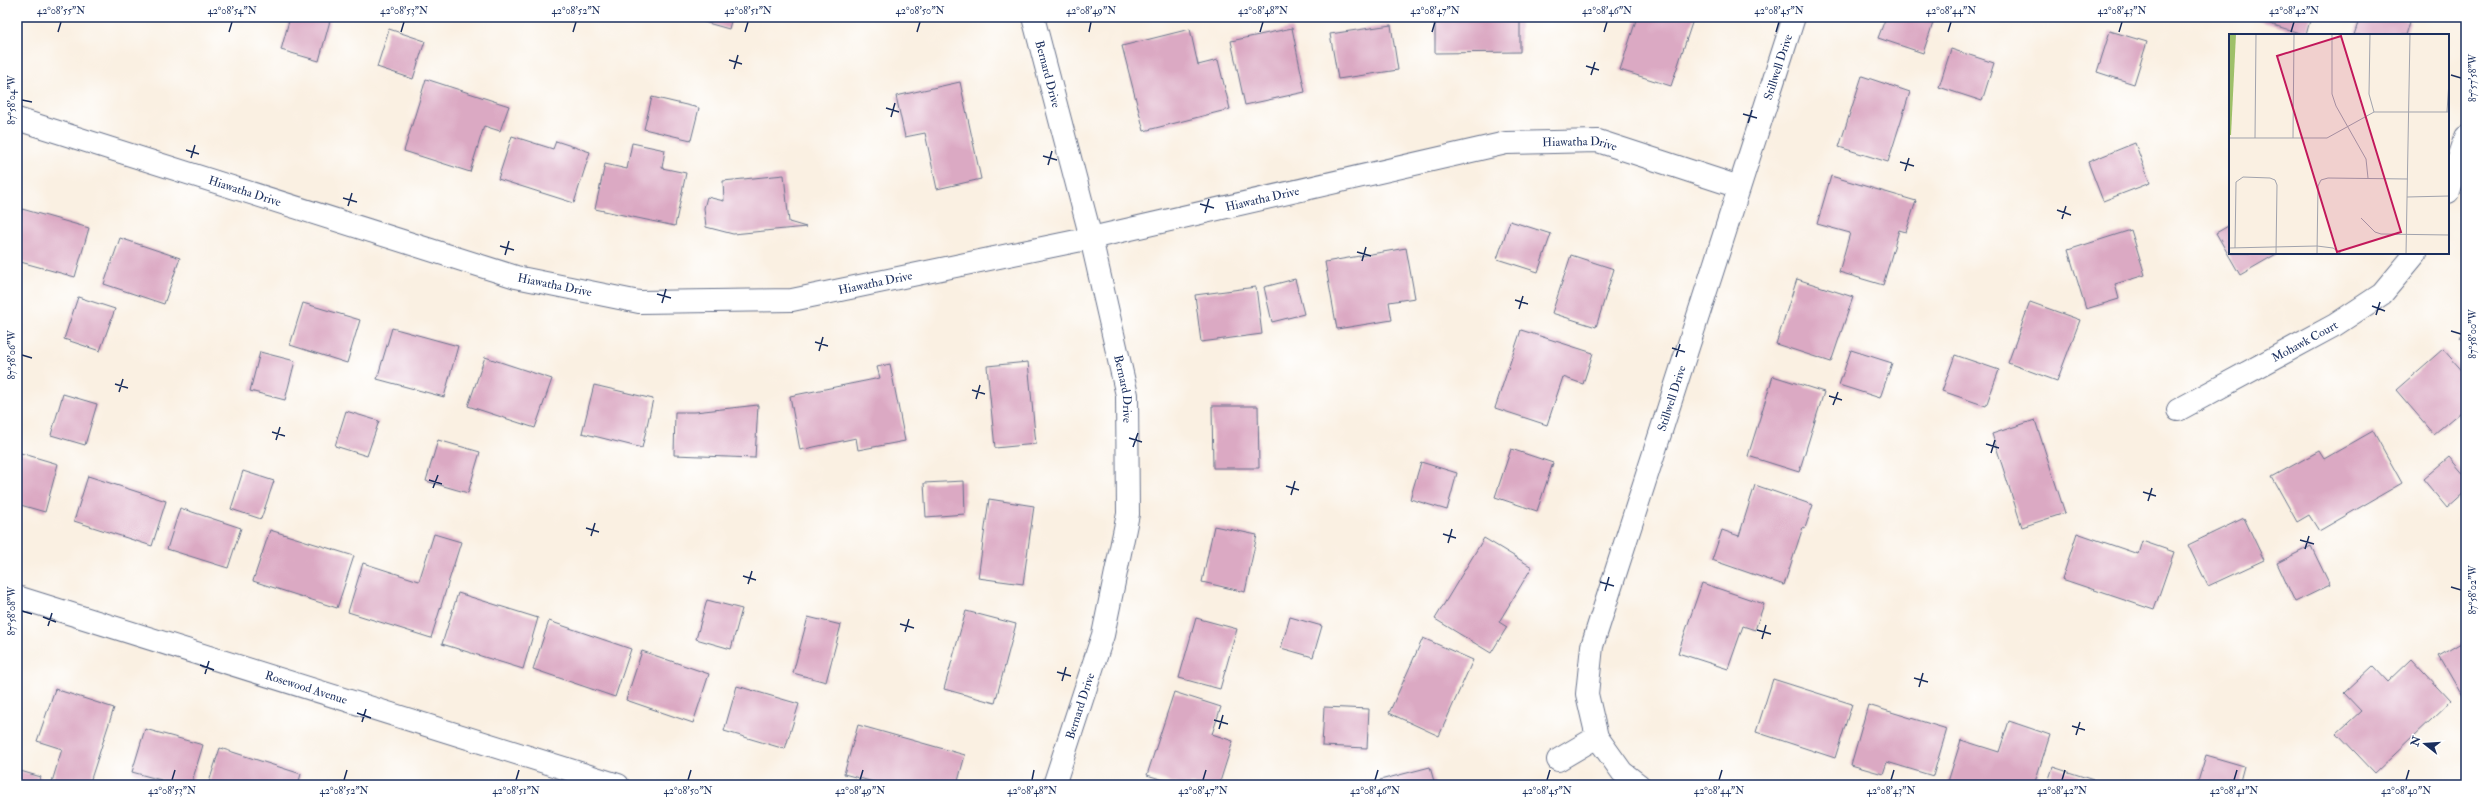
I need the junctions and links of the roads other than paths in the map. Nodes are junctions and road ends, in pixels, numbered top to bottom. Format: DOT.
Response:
graph roads {
  1 [pos="1033,17"];
  2 [pos="1794,17"];
  3 [pos="17,119"];
  4 [pos="2466,137"];
  5 [pos="1739,187"];
  6 [pos="2449,189"];
  7 [pos="1091,238"];
  8 [pos="2415,254"];
  9 [pos="2178,410"];
  10 [pos="17,597"];
  11 [pos="1597,737"];
  12 [pos="1558,760"];
  13 [pos="618,785"];
  14 [pos="1054,785"];
  15 [pos="1639,785"];
  1 -- 7 [label="street, Bernard Drive"];
  2 -- 5 [label="street, Stillwell Drive"];
  3 -- 7 [label="street, Hiawatha Drive"];
  4 -- 6 [label="street"];
  5 -- 7 [label="street, Hiawatha Drive"];
  5 -- 11 [label="street, Stillwell Drive"];
  7 -- 14 [label="street, Bernard Drive"];
  8 -- 9 [label="street, Mohawk Court"];
  10 -- 13 [label="street, Rosewood Avenue"];
  11 -- 12 [label="street"];
  11 -- 15 [label="street"];
}
